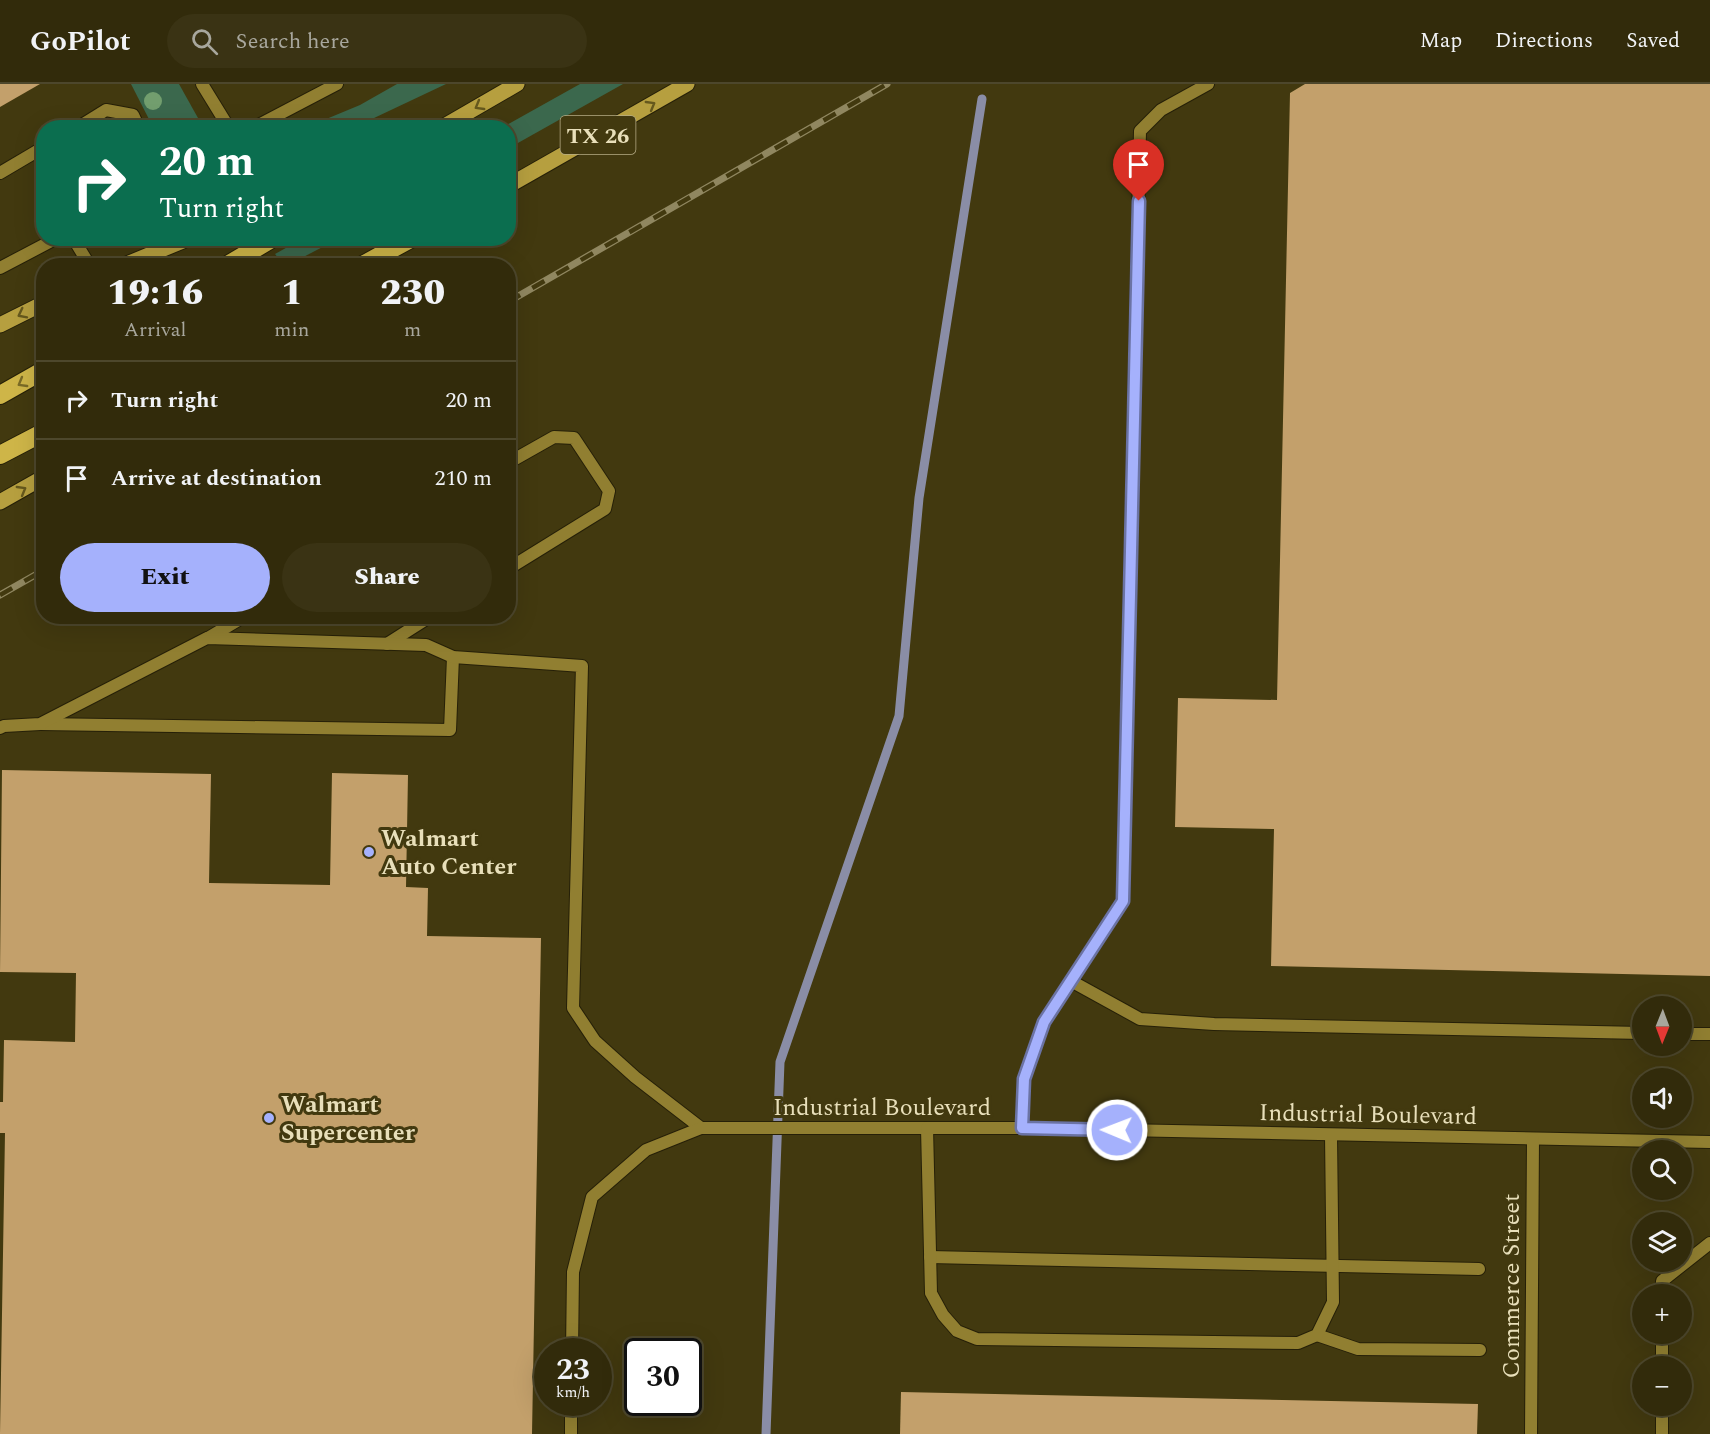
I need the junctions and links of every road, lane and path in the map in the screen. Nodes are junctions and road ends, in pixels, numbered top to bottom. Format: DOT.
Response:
graph roads {
  1 [pos="202,84"];
  2 [pos="336,84"];
  3 [pos="517,84"];
  4 [pos="687,84"];
  5 [pos="1208,84"];
  6 [pos="90,120"];
  7 [pos="135,120"];
  8 [pos="225,120"];
  9 [pos="269,120"];
  10 [pos="455,120"];
  11 [pos="36,152"];
  12 [pos="0,173"];
  13 [pos="516,181"];
  14 [pos="42,246"];
  15 [pos="171,246"];
  16 [pos="260,246"];
  17 [pos="397,246"];
  18 [pos="408,246"];
  19 [pos="141,258"];
  20 [pos="239,258"];
  21 [pos="376,258"];
  22 [pos="390,258"];
  23 [pos="0,268"];
  24 [pos="36,307"];
  25 [pos="0,325"];
  26 [pos="36,375"];
  27 [pos="0,395"];
  28 [pos="36,436"];
  29 [pos="0,455"];
  30 [pos="516,458"];
  31 [pos="36,482"];
  32 [pos="0,502"];
  33 [pos="516,564"];
  34 [pos="231,624"];
  35 [pos="418,624"];
  36 [pos="207,638"];
  37 [pos="387,644"];
  38 [pos="453,657"];
  39 [pos="40,724"];
  40 [pos="0,728"];
  41 [pos="1071,981"];
  42 [pos="1632,1033"];
  43 [pos="1692,1034"];
  44 [pos="1710,1034"];
  45 [pos="702,1128"];
  46 [pos="927,1128"];
  47 [pos="1022,1128"];
  48 [pos="1331,1135"];
  49 [pos="1533,1139"];
  50 [pos="1710,1142"];
  51 [pos="1710,1243"];
  52 [pos="930,1257"];
  53 [pos="1333,1267"];
  54 [pos="1479,1269"];
  55 [pos="1662,1284"];
  56 [pos="1317,1335"];
  57 [pos="572,1338"];
  58 [pos="1480,1350"];
  59 [pos="571,1416"];
  60 [pos="1662,1416"];
  61 [pos="571,1434"];
  62 [pos="1531,1434"];
  63 [pos="1662,1434"];
  1 -- 8 [label="street"];
  2 -- 9 [label="street"];
  3 -- 10 [label="main road, one-way"];
  13 -- 4 [label="main road, TX 26, one-way"];
  5 -- 41 [label="street"];
  6 -- 7 [label="street"];
  11 -- 12 [label="street"];
  14 -- 23 [label="street"];
  15 -- 19 [label="main road"];
  16 -- 20 [label="highway"];
  17 -- 21 [label="highway"];
  18 -- 22 [label="main road"];
  24 -- 25 [label="main road, one-way"];
  26 -- 27 [label="highway, one-way"];
  28 -- 29 [label="highway"];
  30 -- 33 [label="street"];
  32 -- 31 [label="main road, one-way"];
  34 -- 36 [label="street"];
  35 -- 37 [label="street"];
  36 -- 37 [label="street"];
  36 -- 39 [label="street"];
  37 -- 38 [label="street"];
  38 -- 39 [label="street"];
  38 -- 45 [label="street"];
  39 -- 40 [label="street"];
  41 -- 42 [label="street"];
  41 -- 47 [label="street"];
  43 -- 44 [label="street"];
  45 -- 46 [label="street, Industrial Boulevard"];
  45 -- 57 [label="street, Industrial Boulevard"];
  46 -- 47 [label="street, Industrial Boulevard"];
  46 -- 52 [label="street"];
  47 -- 48 [label="street, Industrial Boulevard"];
  48 -- 49 [label="street, Industrial Boulevard"];
  48 -- 53 [label="street"];
  49 -- 50 [label="street, Industrial Boulevard"];
  49 -- 62 [label="street, Commerce Street"];
  51 -- 55 [label="street"];
  52 -- 53 [label="street"];
  52 -- 56 [label="street"];
  53 -- 54 [label="street"];
  53 -- 56 [label="street"];
  56 -- 58 [label="street"];
  59 -- 61 [label="street"];
  60 -- 63 [label="street"];
}
